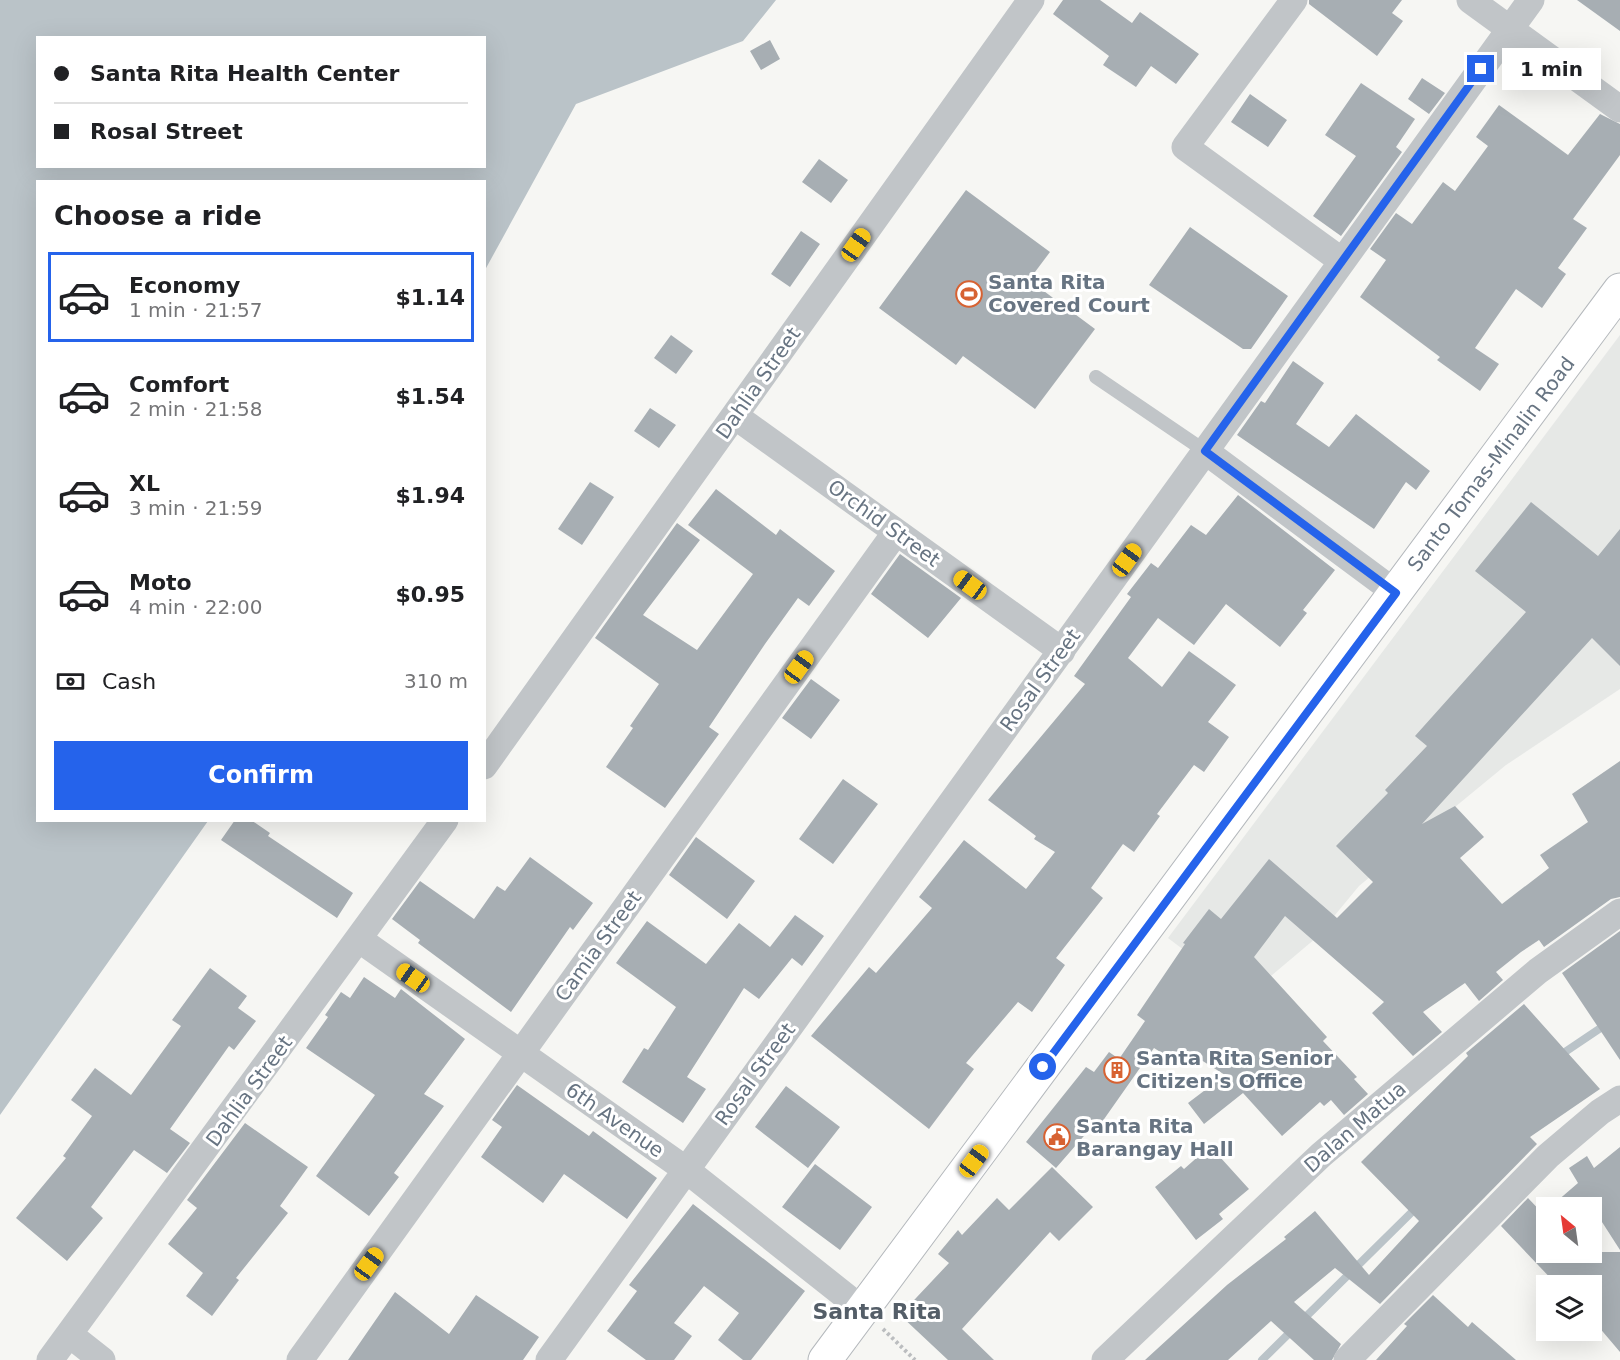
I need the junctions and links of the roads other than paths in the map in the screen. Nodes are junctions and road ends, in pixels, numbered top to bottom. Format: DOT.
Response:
graph roads {
  1 [pos="1031,0"];
  2 [pos="1294,0"];
  3 [pos="1470,0"];
  4 [pos="1531,0"];
  5 [pos="1509,31"];
  6 [pos="1620,109"];
  7 [pos="1342,261"];
  8 [pos="1620,290"];
  9 [pos="1096,378"];
  10 [pos="735,416"];
  11 [pos="1205,451"];
  12 [pos="896,532"];
  13 [pos="1396,593"];
  14 [pos="1062,651"];
  15 [pos="486,763"];
  16 [pos="445,822"];
  17 [pos="1620,912"];
  18 [pos="360,940"];
  19 [pos="520,1053"];
  20 [pos="1620,1099"];
  21 [pos="685,1170"];
  22 [pos="863,1310"];
  23 [pos="69,1334"];
  24 [pos="50,1360"];
  25 [pos="102,1360"];
  26 [pos="300,1360"];
  27 [pos="549,1360"];
  28 [pos="825,1360"];
  29 [pos="1105,1360"];
  30 [pos="1347,1360"];
  1 -- 10 [label="street, Dahlia Street"];
  2 -- 7 [label="street"];
  3 -- 5 [label="street"];
  4 -- 5 [label="street, Rosal Street"];
  5 -- 6 [label="street"];
  5 -- 7 [label="street, Rosal Street"];
  7 -- 11 [label="street, Rosal Street"];
  8 -- 13 [label="main road, Santo Tomas-Minalin Road"];
  9 -- 11 [label="lane"];
  10 -- 12 [label="street, Orchid Street"];
  10 -- 15 [label="street, Dahlia Street"];
  11 -- 13 [label="street"];
  11 -- 14 [label="street, Rosal Street"];
  12 -- 14 [label="street, Orchid Street"];
  12 -- 19 [label="street, Camia Street"];
  13 -- 22 [label="main road, Santo Tomas-Minalin Road"];
  14 -- 21 [label="street, Rosal Street"];
  16 -- 18 [label="street, Dahlia Street"];
  17 -- 29 [label="street, Dalan Matua"];
  18 -- 19 [label="street, 6th Avenue"];
  18 -- 23 [label="street, Dahlia Street"];
  19 -- 21 [label="street, 6th Avenue"];
  19 -- 26 [label="street, Camia Street"];
  20 -- 30 [label="street"];
  21 -- 22 [label="street, 6th Avenue"];
  21 -- 27 [label="street, Rosal Street"];
  22 -- 28 [label="main road, Santo Tomas-Minalin Road"];
  23 -- 24 [label="street, Dahlia Street"];
  23 -- 25 [label="street"];
}
